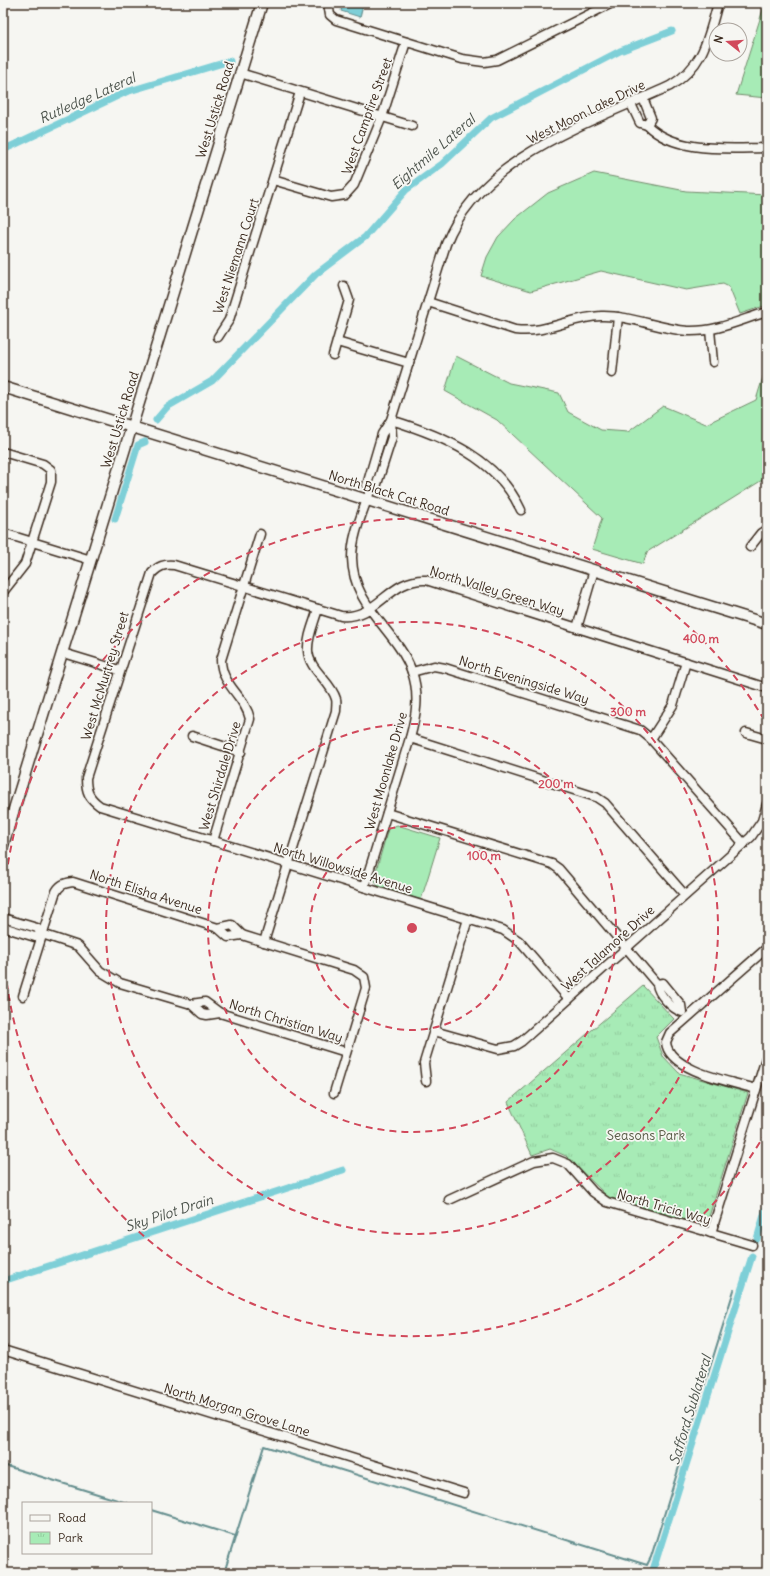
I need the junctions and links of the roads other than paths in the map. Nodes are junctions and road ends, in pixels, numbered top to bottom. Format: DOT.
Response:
graph roads {
  1 [pos="262,3"];
  2 [pos="328,3"];
  3 [pos="612,3"];
  4 [pos="718,3"];
  5 [pos="406,42"];
  6 [pos="240,73"];
  7 [pos="300,92"];
  8 [pos="643,98"];
  9 [pos="630,104"];
  10 [pos="382,117"];
  11 [pos="647,124"];
  12 [pos="412,126"];
  13 [pos="767,148"];
  14 [pos="273,180"];
  15 [pos="344,286"];
  16 [pos="428,302"];
  17 [pos="767,312"];
  18 [pos="618,317"];
  19 [pos="710,330"];
  20 [pos="218,338"];
  21 [pos="337,342"];
  22 [pos="333,355"];
  23 [pos="713,362"];
  24 [pos="409,364"];
  25 [pos="612,373"];
  26 [pos="3,387"];
  27 [pos="392,420"];
  28 [pos="132,426"];
  29 [pos="3,452"];
  30 [pos="371,488"];
  31 [pos="367,500"];
  32 [pos="521,510"];
  33 [pos="767,529"];
  34 [pos="3,533"];
  35 [pos="260,534"];
  36 [pos="32,542"];
  37 [pos="750,547"];
  38 [pos="91,560"];
  39 [pos="157,567"];
  40 [pos="594,570"];
  41 [pos="244,587"];
  42 [pos="3,592"];
  43 [pos="318,609"];
  44 [pos="369,609"];
  45 [pos="767,624"];
  46 [pos="577,628"];
  47 [pos="62,653"];
  48 [pos="686,662"];
  49 [pos="119,670"];
  50 [pos="412,672"];
  51 [pos="767,688"];
  52 [pos="746,733"];
  53 [pos="192,736"];
  54 [pos="410,738"];
  55 [pos="651,739"];
  56 [pos="767,739"];
  57 [pos="241,752"];
  58 [pos="87,794"];
  59 [pos="767,804"];
  60 [pos="386,813"];
  61 [pos="213,841"];
  62 [pos="744,844"];
  63 [pos="3,845"];
  64 [pos="288,864"];
  65 [pos="364,887"];
  66 [pos="685,895"];
  67 [pos="3,918"];
  68 [pos="468,920"];
  69 [pos="3,927"];
  70 [pos="218,928"];
  71 [pos="42,934"];
  72 [pos="242,935"];
  73 [pos="264,942"];
  74 [pos="627,947"];
  75 [pos="767,948"];
  76 [pos="23,996"];
  77 [pos="569,999"];
  78 [pos="191,1004"];
  79 [pos="220,1013"];
  80 [pos="685,1015"];
  81 [pos="434,1031"];
  82 [pos="346,1052"];
  83 [pos="767,1056"];
  84 [pos="426,1081"];
  85 [pos="756,1089"];
  86 [pos="334,1093"];
  87 [pos="449,1200"];
  88 [pos="712,1233"];
  89 [pos="752,1245"];
  90 [pos="3,1350"];
  91 [pos="464,1493"];
  1 -- 6 [label="main road, West Ustick Road"];
  2 -- 5 [label="street"];
  3 -- 5 [label="street"];
  4 -- 8 [label="street, West Moon Lake Drive"];
  5 -- 10 [label="street, West Campfire Street"];
  6 -- 7 [label="street"];
  6 -- 28 [label="main road, West Ustick Road"];
  7 -- 10 [label="street"];
  7 -- 14 [label="street, West Niemann Court"];
  8 -- 9 [label="street, West Moon Lake Drive"];
  8 -- 11 [label="street"];
  9 -- 11 [label="street"];
  9 -- 16 [label="street, West Moon Lake Drive"];
  10 -- 12 [label="street"];
  10 -- 14 [label="street, West Campfire Street"];
  11 -- 13 [label="street"];
  14 -- 20 [label="street, West Niemann Court"];
  15 -- 21 [label="street"];
  16 -- 18 [label="street"];
  16 -- 24 [label="street, West Moon Lake Drive"];
  17 -- 19 [label="street"];
  18 -- 19 [label="street"];
  18 -- 25 [label="street"];
  19 -- 23 [label="street"];
  21 -- 22 [label="street"];
  21 -- 24 [label="street"];
  24 -- 27 [label="street, West Moon Lake Drive"];
  26 -- 28 [label="main road, North Black Cat Road"];
  27 -- 30 [label="street, West Moon Lake Drive"];
  27 -- 32 [label="street"];
  28 -- 31 [label="main road, North Black Cat Road"];
  28 -- 38 [label="main road, West Ustick Road"];
  29 -- 36 [label="street"];
  30 -- 31 [label="street, West Moonlake Drive"];
  31 -- 40 [label="main road, North Black Cat Road"];
  31 -- 44 [label="street, West Moonlake Drive"];
  33 -- 37 [label="street"];
  34 -- 36 [label="street"];
  35 -- 41 [label="street, West Shirdale Drive"];
  36 -- 38 [label="street"];
  36 -- 42 [label="street"];
  38 -- 47 [label="main road, West Ustick Road"];
  39 -- 41 [label="street, North Valley Green Way"];
  39 -- 49 [label="street, West McMurtrey Street"];
  40 -- 45 [label="main road, North Black Cat Road"];
  40 -- 46 [label="street"];
  41 -- 43 [label="street, North Valley Green Way"];
  41 -- 57 [label="street, West Shirdale Drive"];
  43 -- 44 [label="street, North Valley Green Way"];
  43 -- 64 [label="street"];
  44 -- 46 [label="street, North Valley Green Way"];
  44 -- 50 [label="street, West Moonlake Drive"];
  46 -- 48 [label="street, North Valley Green Way"];
  47 -- 49 [label="street"];
  47 -- 63 [label="main road, West Ustick Road"];
  48 -- 51 [label="street, North Valley Green Way"];
  48 -- 55 [label="street"];
  49 -- 58 [label="street, West McMurtrey Street"];
  50 -- 54 [label="street, West Moonlake Drive"];
  50 -- 55 [label="street, North Eveningside Way"];
  52 -- 56 [label="street"];
  53 -- 57 [label="street"];
  54 -- 60 [label="street, West Moonlake Drive"];
  54 -- 66 [label="street"];
  55 -- 62 [label="street, North Eveningside Way"];
  57 -- 61 [label="street, West Shirdale Drive"];
  58 -- 61 [label="street, North Willowside Avenue"];
  59 -- 62 [label="street, West Talamore Drive"];
  60 -- 65 [label="street, West Moonlake Drive"];
  60 -- 74 [label="street"];
  61 -- 64 [label="street, North Willowside Avenue"];
  62 -- 66 [label="street, West Talamore Drive"];
  64 -- 65 [label="street, North Willowside Avenue"];
  64 -- 73 [label="street"];
  65 -- 68 [label="street, North Willowside Avenue"];
  66 -- 74 [label="street, West Talamore Drive"];
  67 -- 71 [label="street, North Christian Way"];
  68 -- 77 [label="street, North Willowside Avenue"];
  68 -- 81 [label="street"];
  69 -- 71 [label="street, North Christian Way"];
  70 -- 71 [label="street, North Elisha Avenue"];
  70 -- 72 [label="street, North Elisha Avenue"];
  70 -- 72 [label="street, North Elisha Avenue"];
  71 -- 76 [label="street"];
  71 -- 78 [label="street, North Christian Way"];
  72 -- 73 [label="street, North Elisha Avenue"];
  73 -- 82 [label="street, North Elisha Avenue"];
  74 -- 77 [label="street, West Talamore Drive"];
  74 -- 80 [label="street"];
  75 -- 80 [label="street"];
  77 -- 81 [label="street, West Talamore Drive"];
  78 -- 79 [label="street, North Christian Way"];
  78 -- 79 [label="street, North Christian Way"];
  79 -- 82 [label="street, North Christian Way"];
  80 -- 85 [label="street"];
  81 -- 84 [label="street"];
  82 -- 86 [label="street"];
  83 -- 85 [label="street"];
  85 -- 88 [label="street"];
  87 -- 88 [label="street, North Tricia Way"];
  88 -- 89 [label="street, North Tricia Way"];
  90 -- 91 [label="street, North Morgan Grove Lane"];
}
